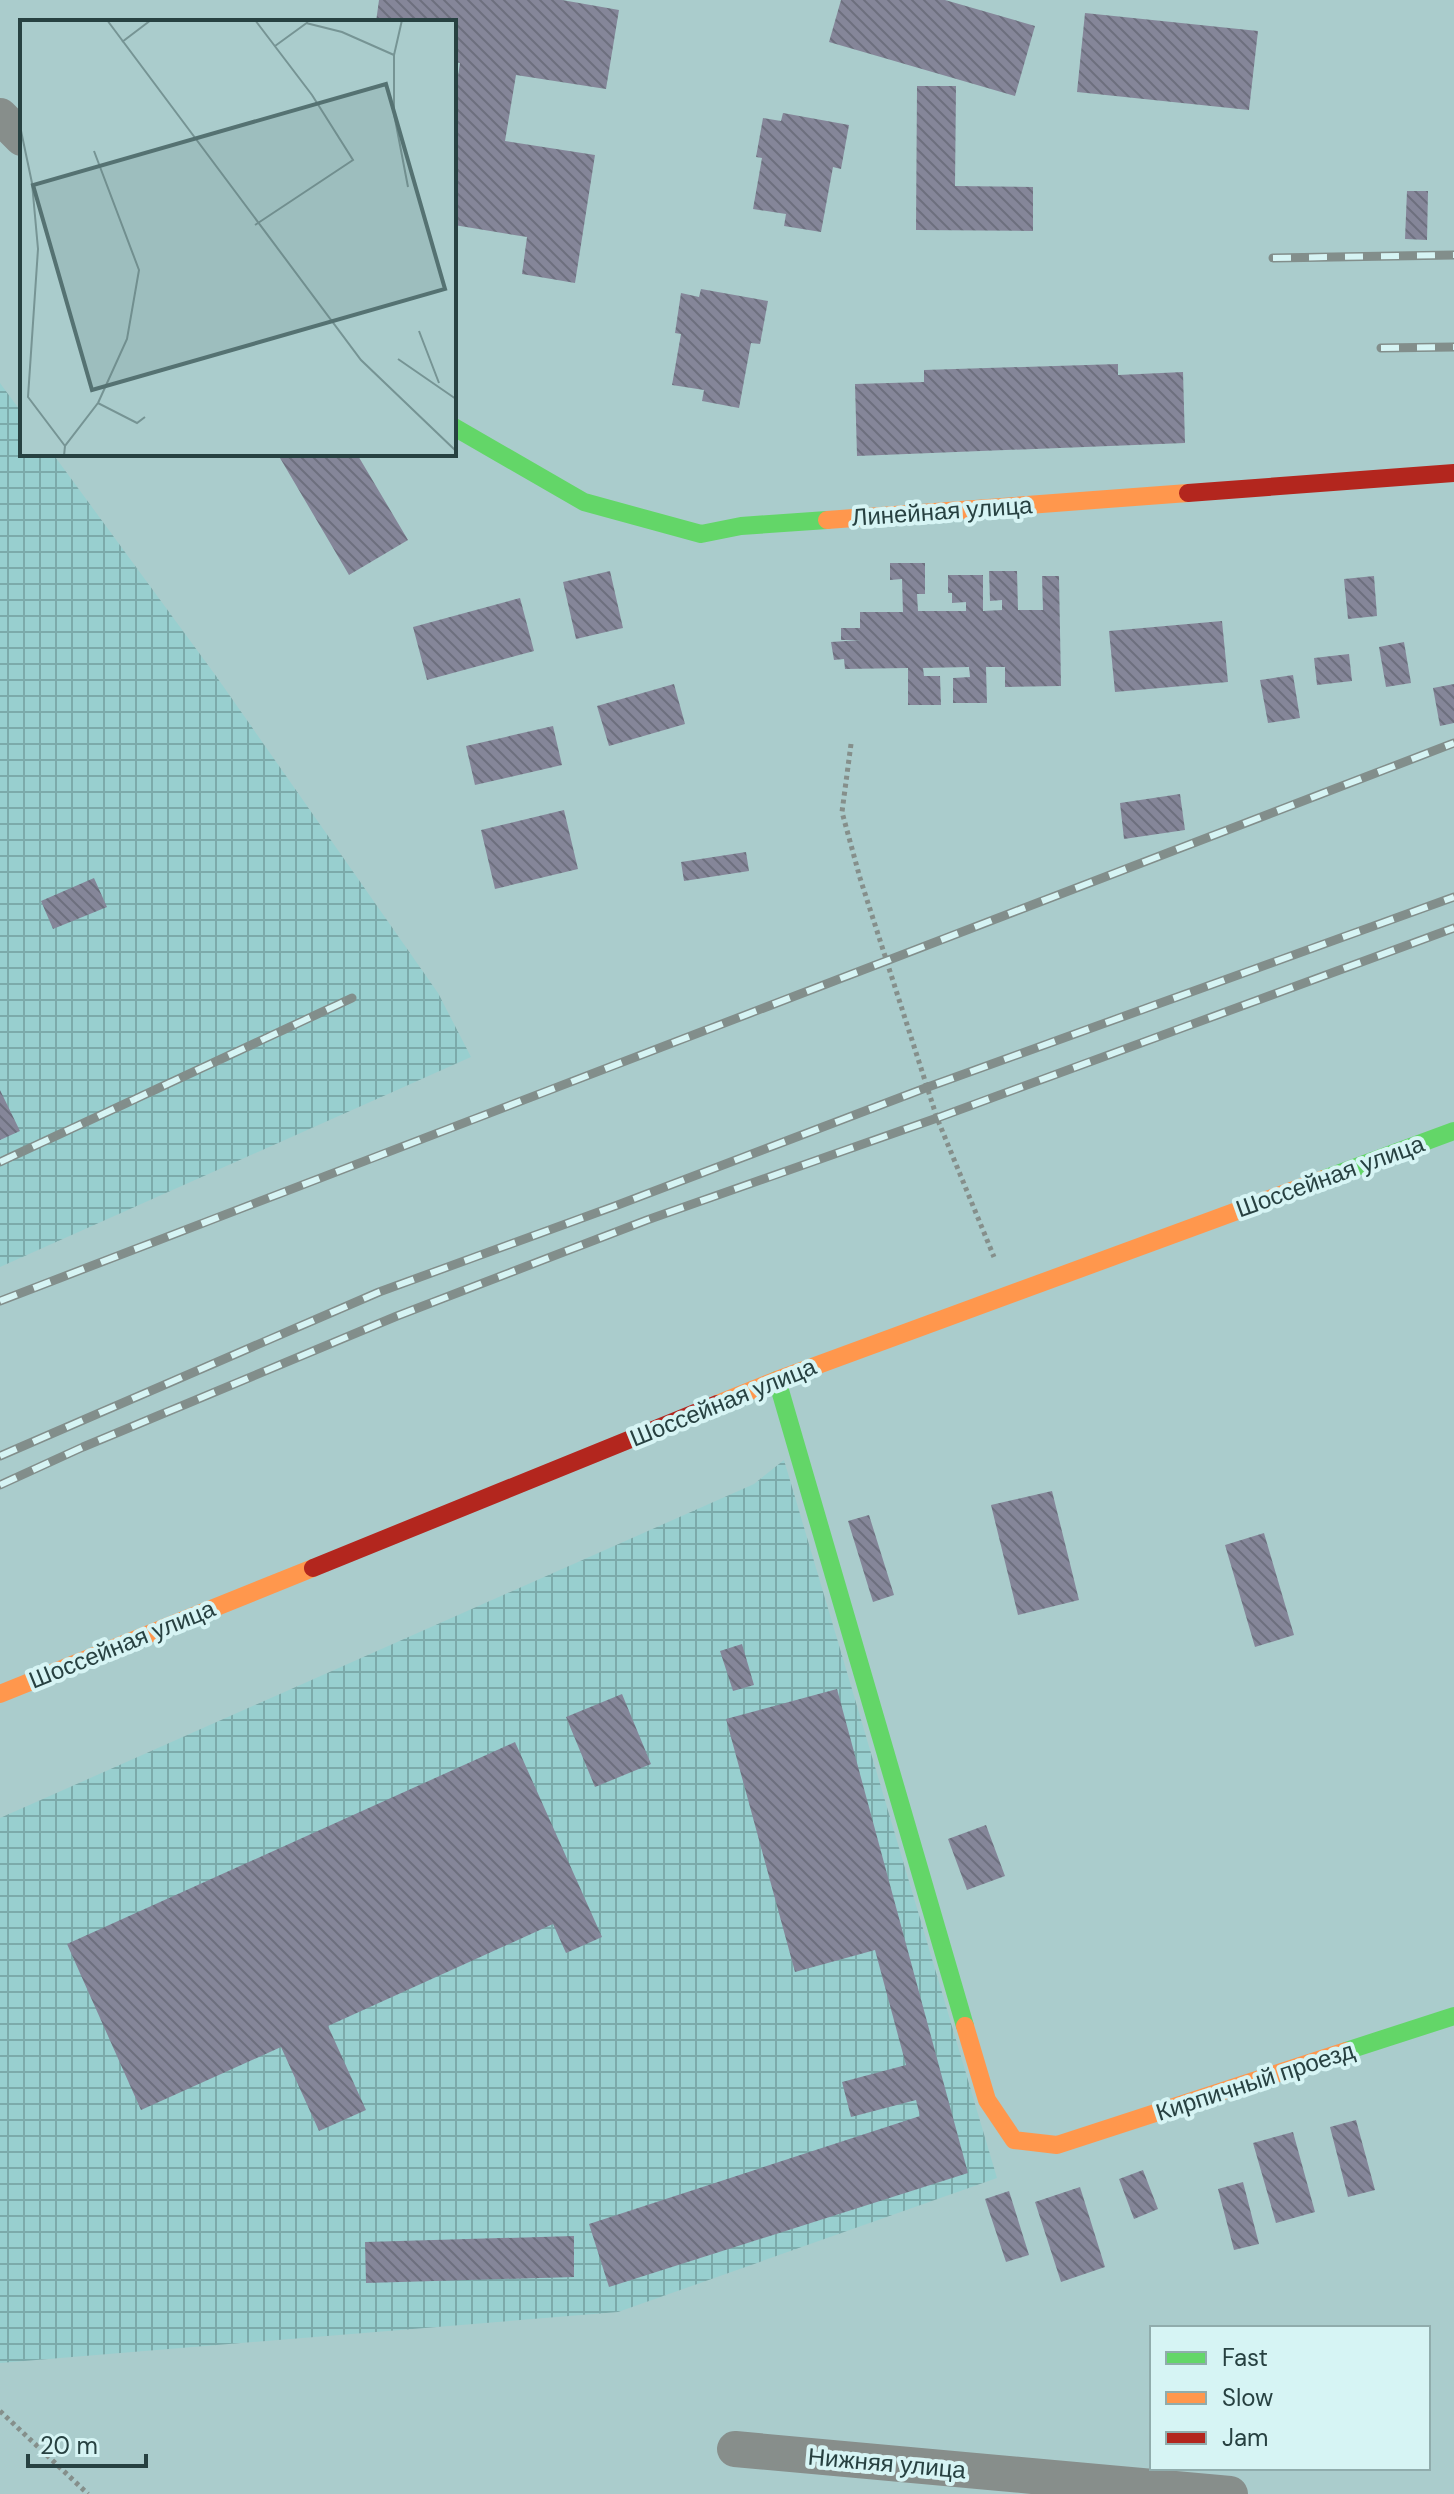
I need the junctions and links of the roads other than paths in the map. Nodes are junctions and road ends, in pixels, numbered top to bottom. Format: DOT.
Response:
graph roads {
  1 [pos="0,116"];
  2 [pos="20,136"];
  3 [pos="456,428"];
  4 [pos="1454,473"];
  5 [pos="1454,1131"];
  6 [pos="777,1380"];
  7 [pos="0,1694"];
  8 [pos="1454,2016"];
  9 [pos="735,2449"];
  10 [pos="1230,2494"];
  1 -- 2 [label="street"];
  3 -- 4 [label="street, Линейная улица"];
  5 -- 6 [label="street, Шоссейная улица"];
  6 -- 7 [label="street, Шоссейная улица"];
  6 -- 8 [label="street, Кирпичный проезд"];
  9 -- 10 [label="street, Нижняя улица"];
}
